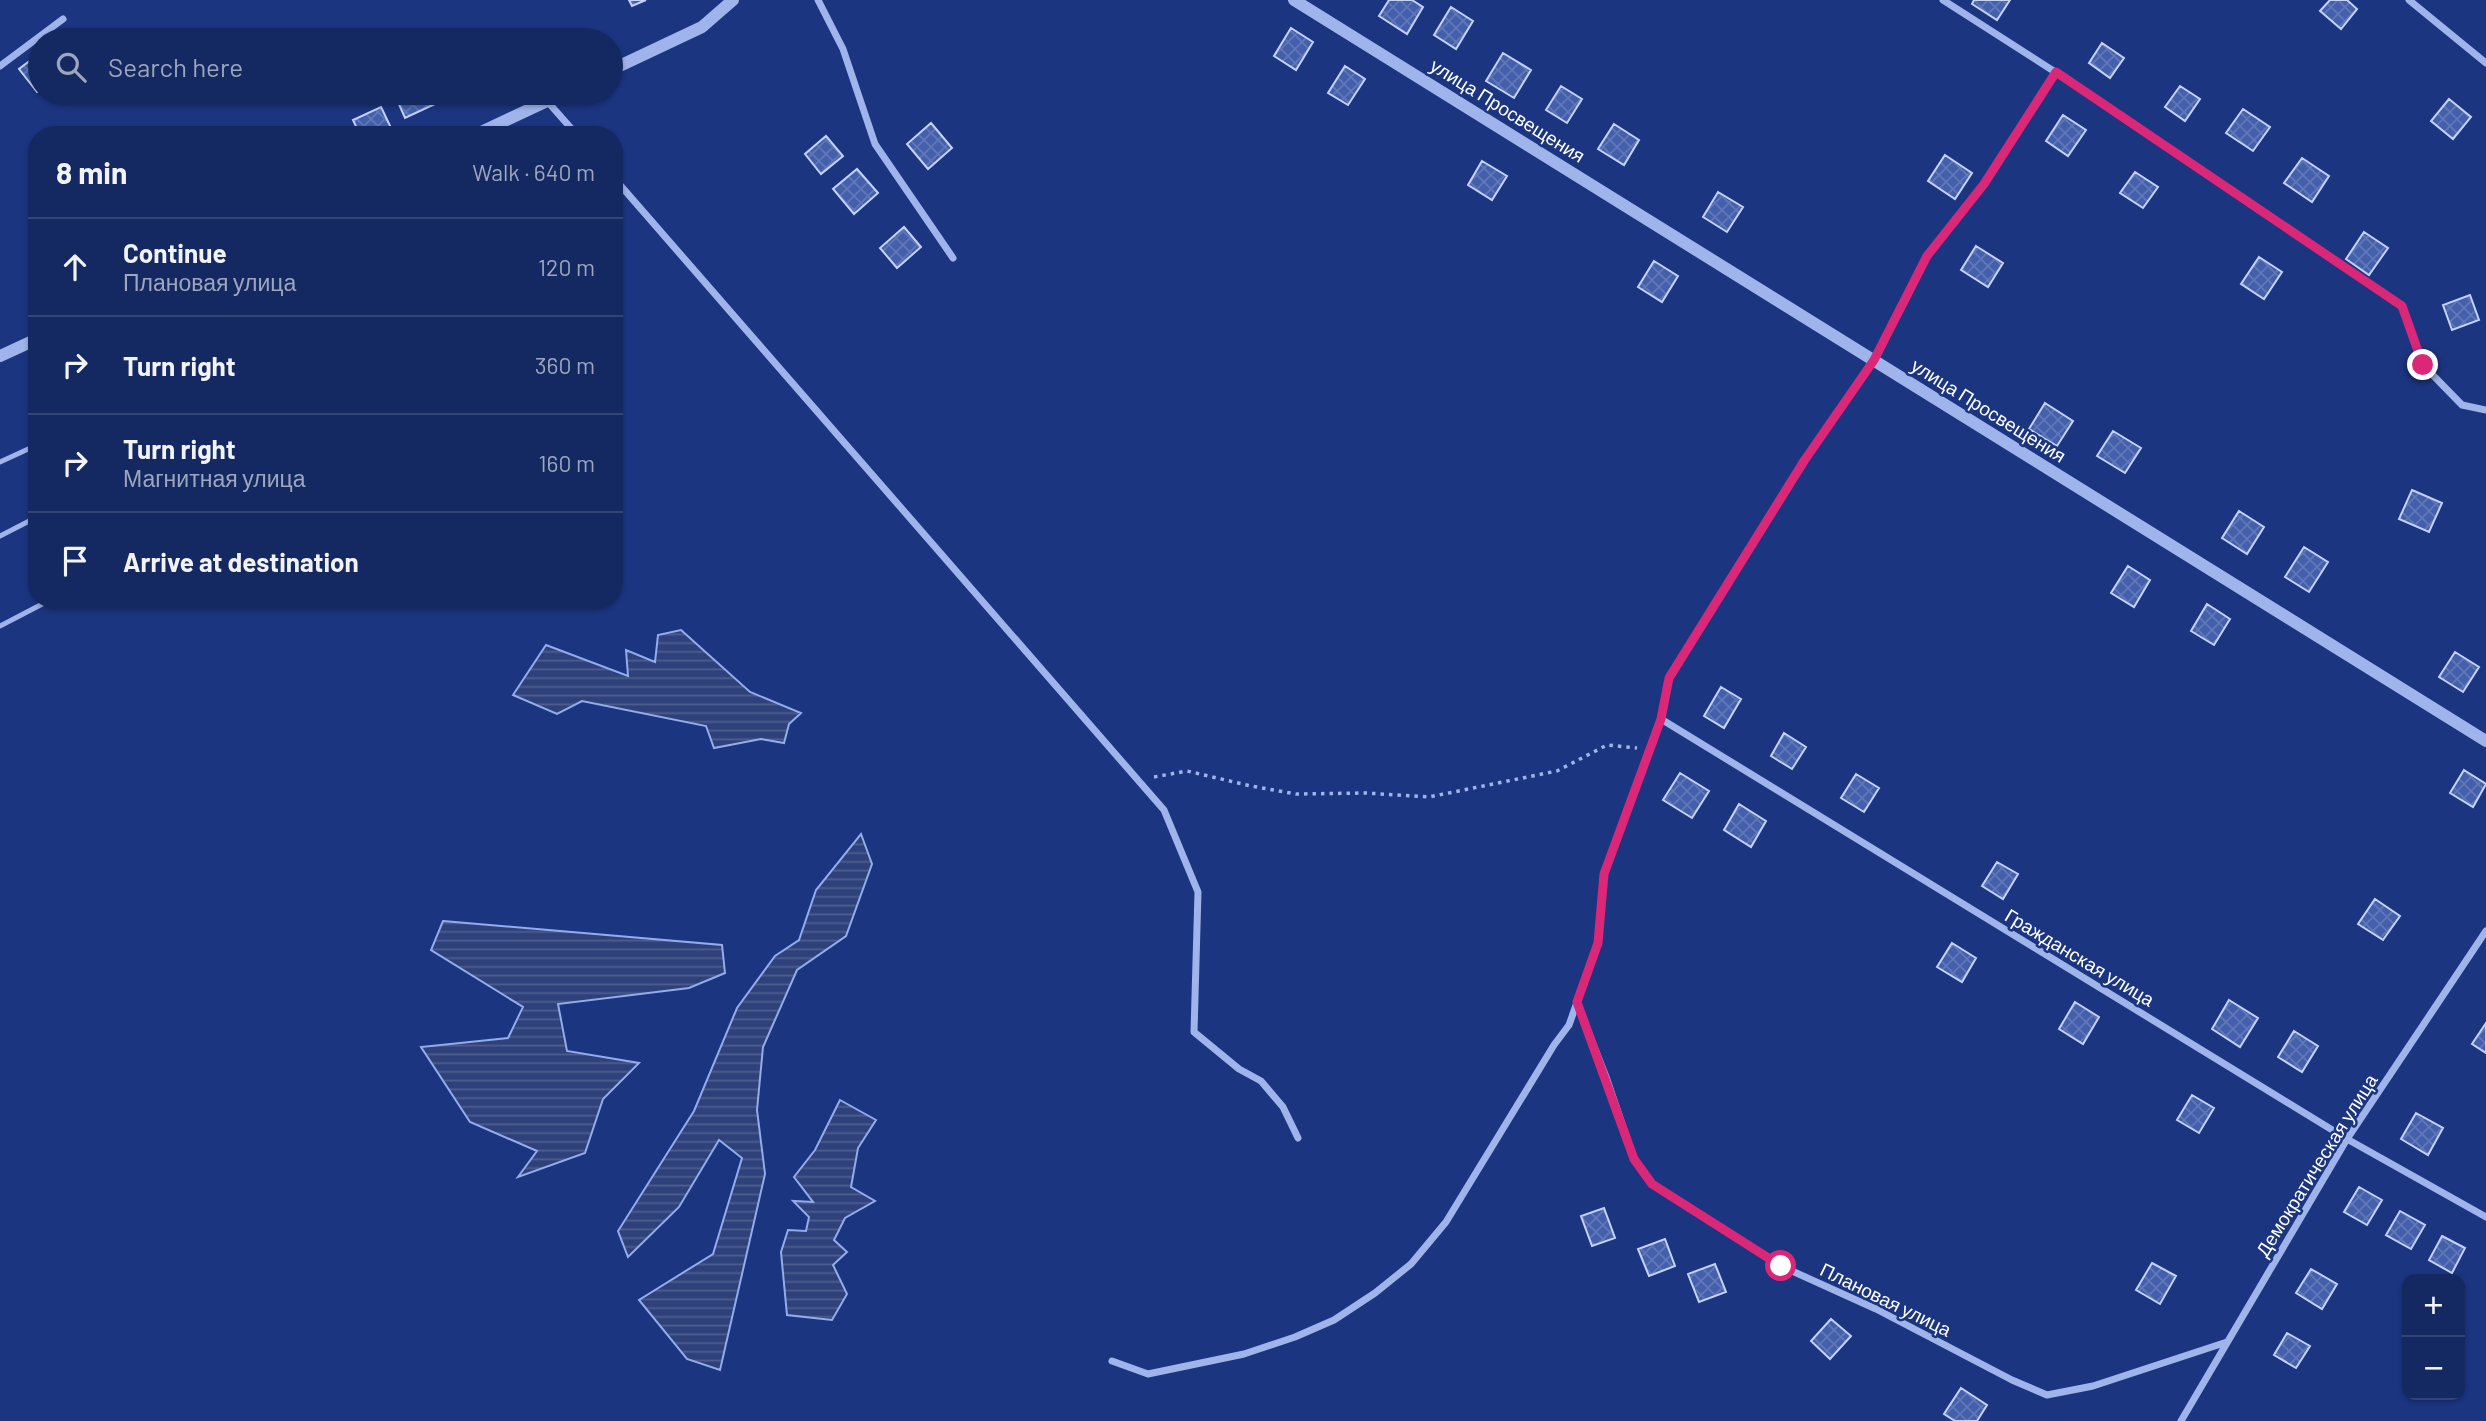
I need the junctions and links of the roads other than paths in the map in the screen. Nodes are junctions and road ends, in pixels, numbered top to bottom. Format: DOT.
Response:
graph roads {
  1 [pos="733,0"];
  2 [pos="818,0"];
  3 [pos="1294,0"];
  4 [pos="1943,0"];
  5 [pos="2409,0"];
  6 [pos="63,19"];
  7 [pos="51,28"];
  8 [pos="28,45"];
  9 [pos="2486,63"];
  10 [pos="623,64"];
  11 [pos="0,66"];
  12 [pos="539,105"];
  13 [pos="551,105"];
  14 [pos="494,126"];
  15 [pos="569,126"];
  16 [pos="623,188"];
  17 [pos="953,257"];
  18 [pos="28,343"];
  19 [pos="0,356"];
  20 [pos="2486,410"];
  21 [pos="28,449"];
  22 [pos="0,462"];
  23 [pos="28,522"];
  24 [pos="0,536"];
  25 [pos="33,609"];
  26 [pos="0,626"];
  27 [pos="2486,741"];
  28 [pos="2486,931"];
  29 [pos="1577,1002"];
  30 [pos="1298,1138"];
  31 [pos="2347,1139"];
  32 [pos="2486,1217"];
  33 [pos="2227,1342"];
  34 [pos="1112,1361"];
  35 [pos="2181,1421"];
  1 -- 10 [label="street"];
  2 -- 17 [label="street"];
  3 -- 27 [label="street, улица Просвещения"];
  4 -- 20 [label="street"];
  5 -- 9 [label="street"];
  6 -- 7 [label="street"];
  8 -- 11 [label="street"];
  12 -- 14 [label="street"];
  13 -- 15 [label="street"];
  16 -- 30 [label="street"];
  18 -- 19 [label="street"];
  21 -- 22 [label="lane"];
  23 -- 24 [label="lane"];
  25 -- 26 [label="lane"];
  28 -- 31 [label="street, Демократическая улица"];
  29 -- 31 [label="street, Гражданская улица"];
  29 -- 33 [label="street, Плановая улица"];
  29 -- 34 [label="street"];
  31 -- 32 [label="street, Гражданская улица"];
  31 -- 33 [label="street, Демократическая улица"];
  33 -- 35 [label="street, Демократическая улица"];
}
